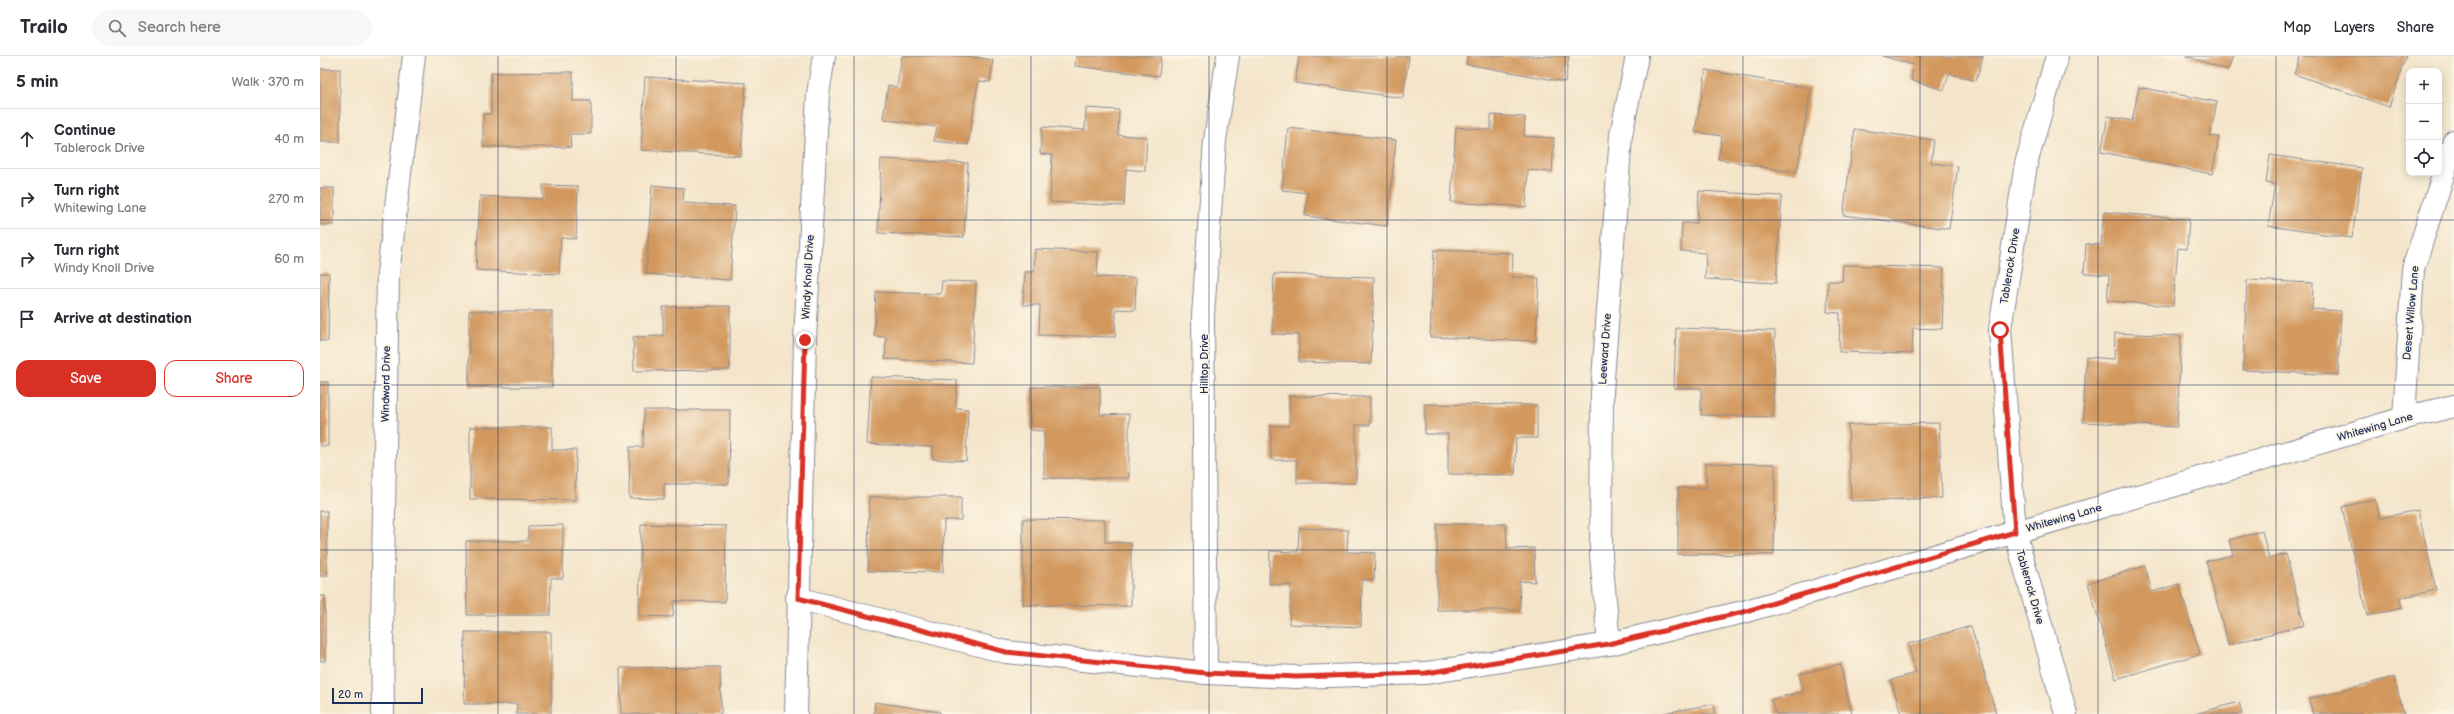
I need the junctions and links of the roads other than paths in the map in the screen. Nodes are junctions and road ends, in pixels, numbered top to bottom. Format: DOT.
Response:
graph roads {
  1 [pos="414,56"];
  2 [pos="824,56"];
  3 [pos="1228,56"];
  4 [pos="1637,56"];
  5 [pos="2057,56"];
  6 [pos="2454,141"];
  7 [pos="2454,406"];
  8 [pos="2404,418"];
  9 [pos="2015,532"];
  10 [pos="798,598"];
  11 [pos="1608,644"];
  12 [pos="1206,673"];
  13 [pos="383,714"];
  14 [pos="796,714"];
  15 [pos="2066,714"];
  1 -- 13 [label="street, Windward Drive"];
  2 -- 10 [label="street, Windy Knoll Drive"];
  3 -- 12 [label="street, Hilltop Drive"];
  4 -- 11 [label="street, Leeward Drive"];
  5 -- 9 [label="street, Tablerock Drive"];
  6 -- 8 [label="street, Desert Willow Lane"];
  7 -- 8 [label="street, Whitewing Lane"];
  8 -- 9 [label="street, Whitewing Lane"];
  9 -- 11 [label="street, Whitewing Lane"];
  9 -- 15 [label="street, Tablerock Drive"];
  10 -- 12 [label="street, Whitewing Lane"];
  10 -- 14 [label="street, Windy Knoll Drive"];
  11 -- 12 [label="street, Whitewing Lane"];
}
